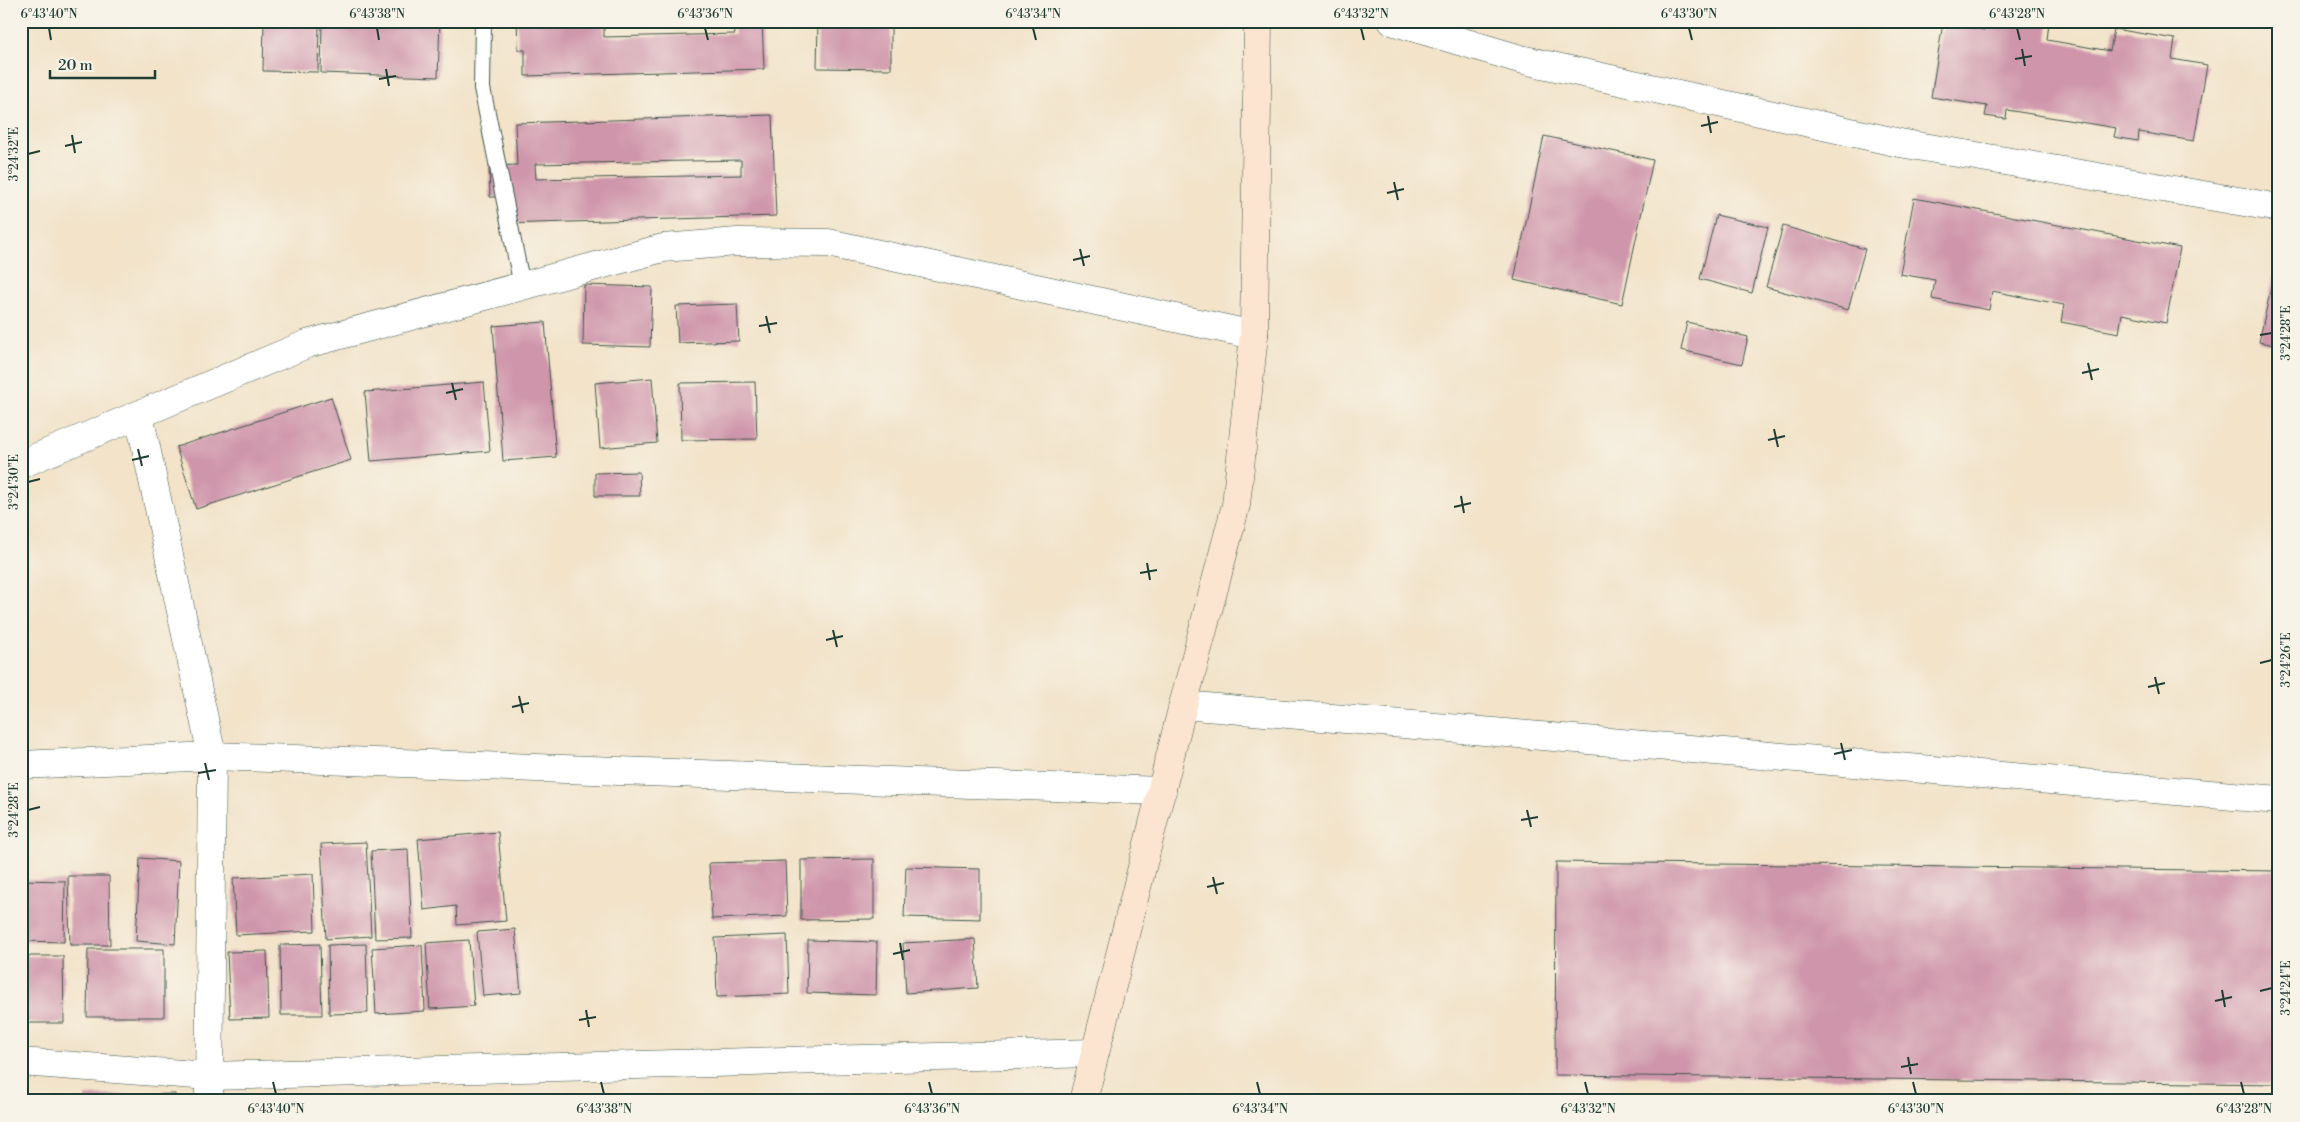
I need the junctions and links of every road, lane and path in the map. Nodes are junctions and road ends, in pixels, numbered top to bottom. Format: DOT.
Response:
graph roads {
  1 [pos="483,21"];
  2 [pos="1258,21"];
  3 [pos="1392,21"];
  4 [pos="2279,208"];
  5 [pos="522,286"];
  6 [pos="1254,335"];
  7 [pos="139,415"];
  8 [pos="21,464"];
  9 [pos="1183,704"];
  10 [pos="212,756"];
  11 [pos="21,765"];
  12 [pos="1162,790"];
  13 [pos="2279,800"];
  14 [pos="1094,1053"];
  15 [pos="21,1062"];
  16 [pos="209,1088"];
  17 [pos="1083,1101"];
  1 -- 5 [label="lane"];
  2 -- 6 [label="street"];
  3 -- 4 [label="street"];
  5 -- 6 [label="street"];
  5 -- 7 [label="street"];
  6 -- 9 [label="street"];
  7 -- 8 [label="street"];
  7 -- 10 [label="street"];
  9 -- 12 [label="street"];
  9 -- 13 [label="street"];
  10 -- 11 [label="street"];
  10 -- 12 [label="street"];
  10 -- 16 [label="street"];
  12 -- 14 [label="street"];
  14 -- 16 [label="street"];
  14 -- 17 [label="street"];
  15 -- 16 [label="street"];
}
